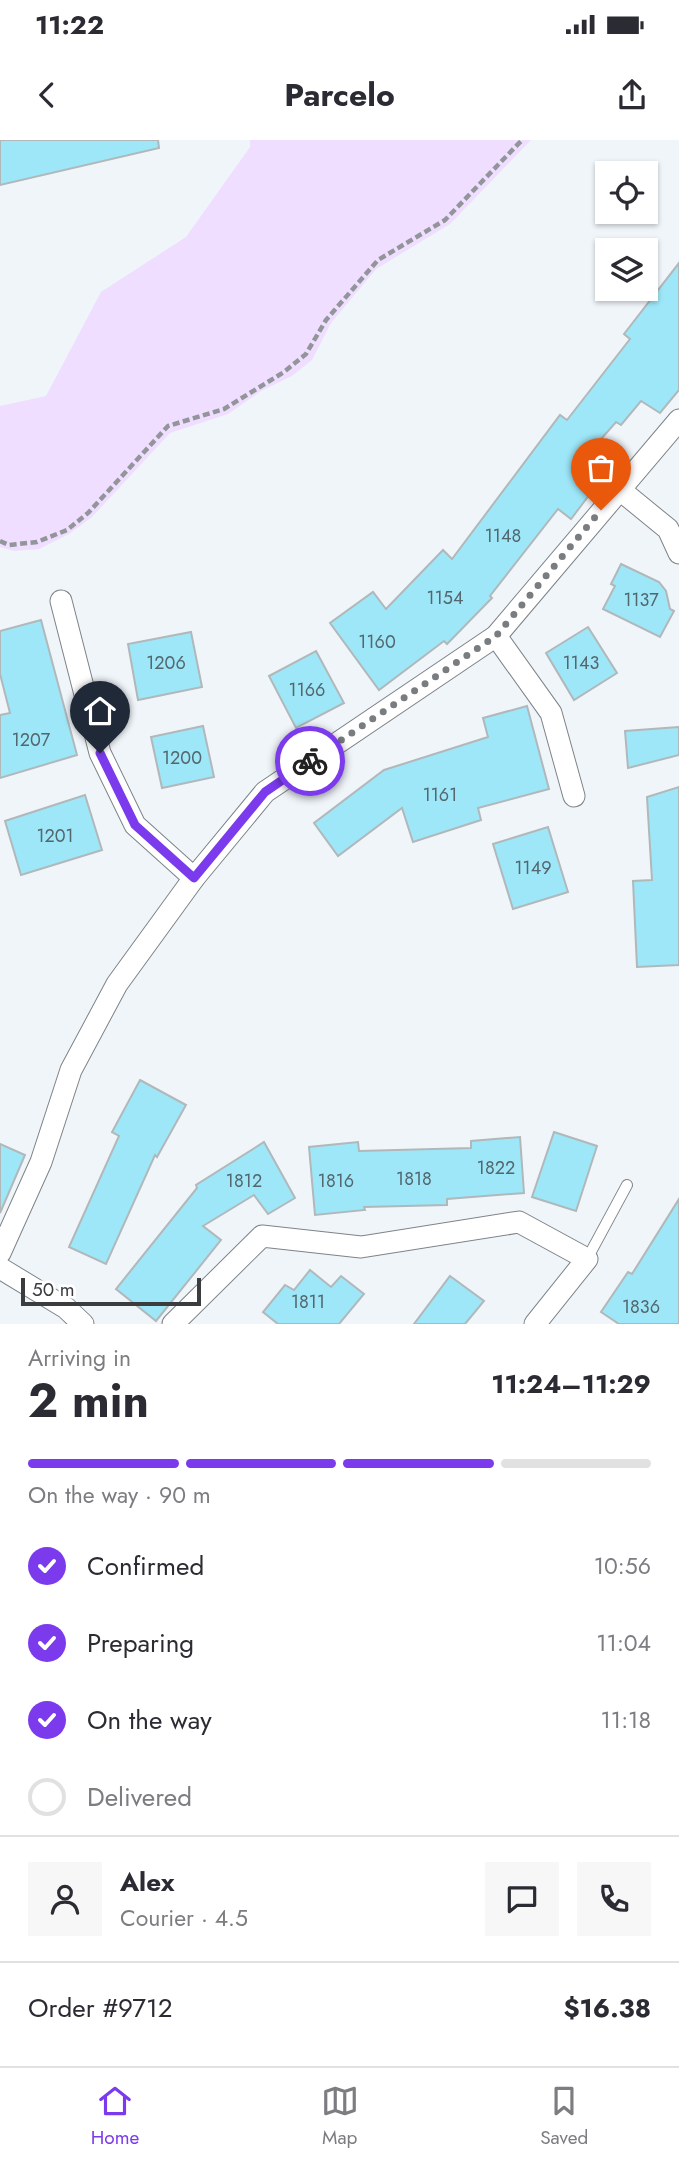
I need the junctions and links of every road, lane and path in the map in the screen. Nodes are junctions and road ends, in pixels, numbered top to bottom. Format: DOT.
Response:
graph roads {
  1 [pos="522,140"];
  2 [pos="679,420"];
  3 [pos="619,489"];
  4 [pos="0,541"];
  5 [pos="679,553"];
  6 [pos="61,601"];
  7 [pos="496,636"];
  8 [pos="574,796"];
  9 [pos="194,878"];
  10 [pos="627,1185"];
  11 [pos="0,1252"];
  12 [pos="587,1259"];
  13 [pos="0,1268"];
  14 [pos="83,1324"];
  15 [pos="173,1324"];
  16 [pos="535,1324"];
  1 -- 4 [label="path"];
  2 -- 3 [label="street"];
  3 -- 5 [label="street"];
  3 -- 7 [label="street"];
  6 -- 9 [label="street"];
  7 -- 8 [label="street"];
  7 -- 9 [label="street"];
  9 -- 11 [label="street"];
  10 -- 12 [label="lane"];
  12 -- 15 [label="street"];
  12 -- 16 [label="street"];
  13 -- 14 [label="street"];
}
